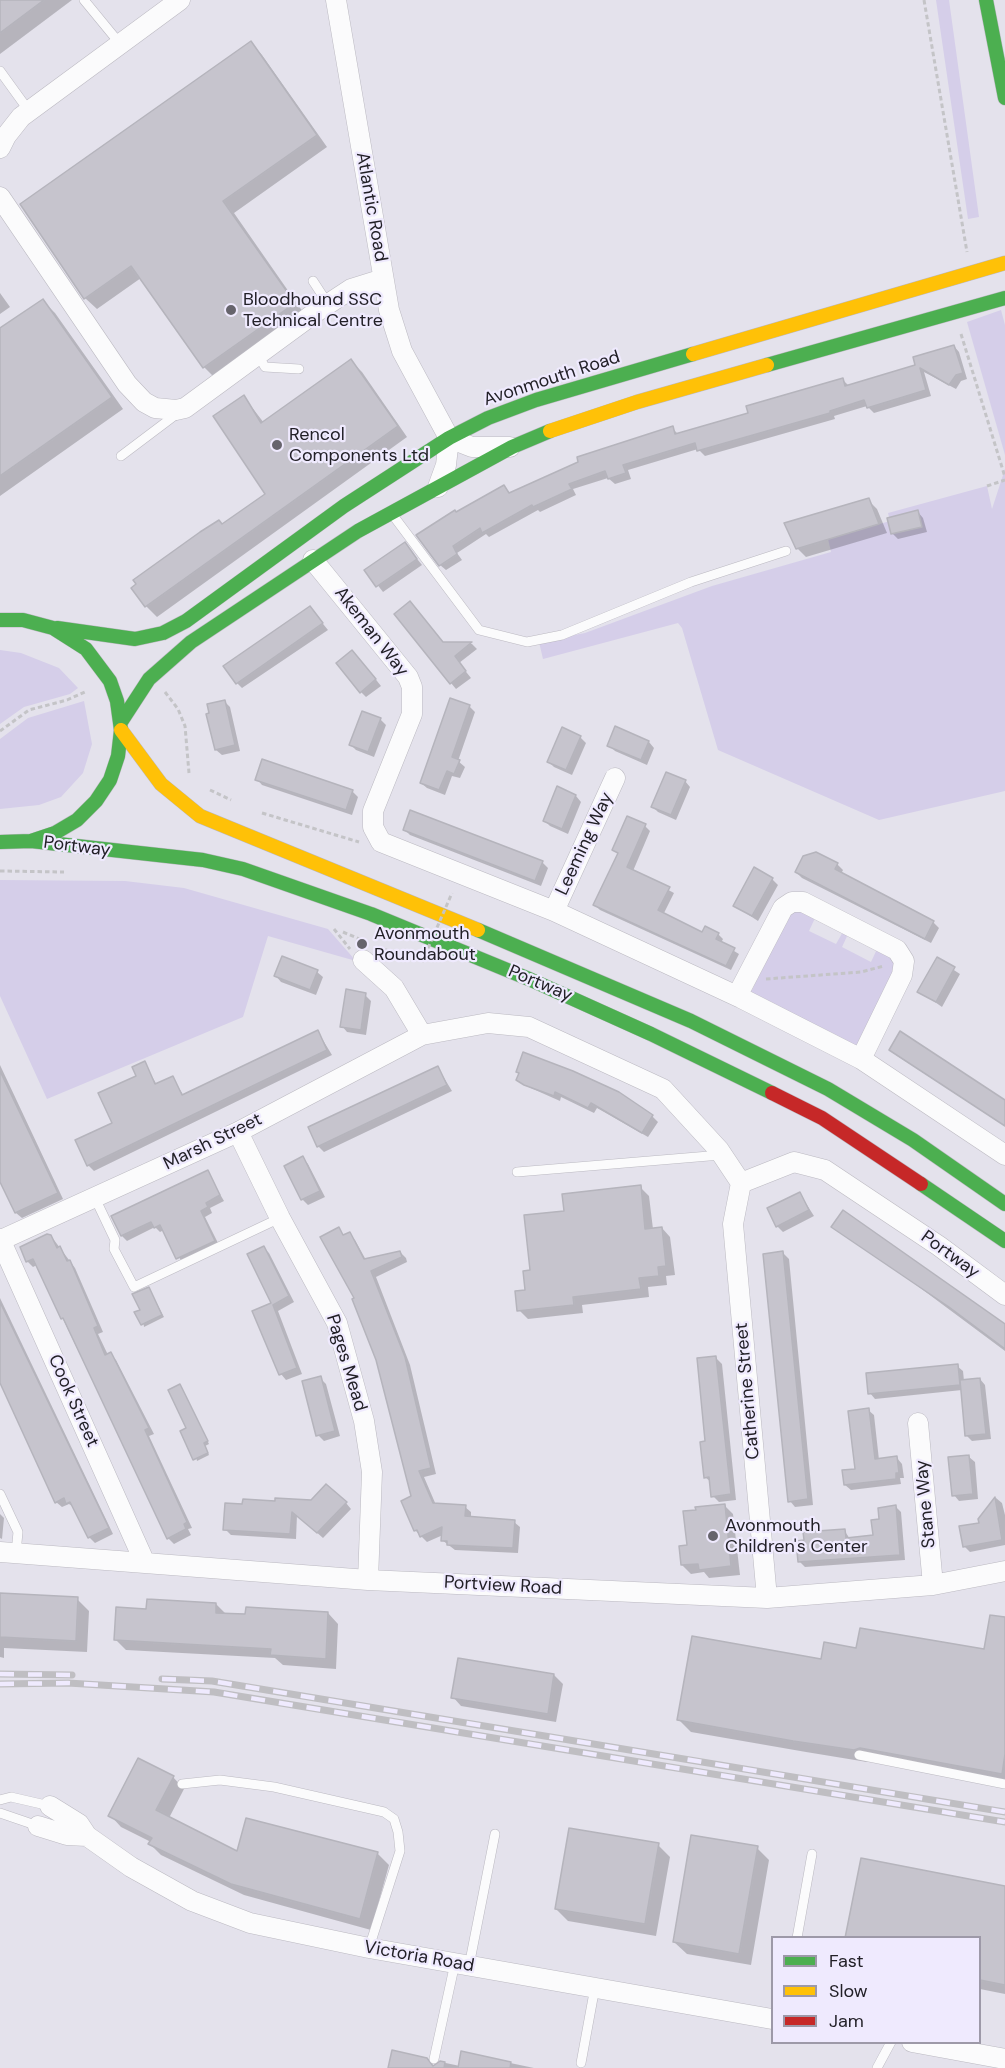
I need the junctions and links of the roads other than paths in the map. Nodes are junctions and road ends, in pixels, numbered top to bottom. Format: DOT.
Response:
graph roads {
  1 [pos="84,0"];
  2 [pos="336,0"];
  3 [pos="986,0"];
  4 [pos="991,0"];
  5 [pos="173,2"];
  6 [pos="994,41"];
  7 [pos="121,45"];
  8 [pos="0,71"];
  9 [pos="1005,98"];
  10 [pos="29,111"];
  11 [pos="0,148"];
  12 [pos="0,197"];
  13 [pos="1005,263"];
  14 [pos="383,279"];
  15 [pos="313,281"];
  16 [pos="1005,298"];
  17 [pos="872,301"];
  18 [pos="328,304"];
  19 [pos="881,333"];
  20 [pos="258,355"];
  21 [pos="299,369"];
  22 [pos="185,408"];
  23 [pos="448,438"];
  24 [pos="512,447"];
  25 [pos="121,456"];
  26 [pos="438,487"];
  27 [pos="391,513"];
  28 [pos="786,550"];
  29 [pos="313,560"];
  30 [pos="0,620"];
  31 [pos="53,628"];
  32 [pos="121,726"];
  33 [pos="615,778"];
  34 [pos="31,841"];
  35 [pos="0,842"];
  36 [pos="554,911"];
  37 [pos="363,960"];
  38 [pos="739,997"];
  39 [pos="422,1035"];
  40 [pos="861,1059"];
  41 [pos="238,1132"];
  42 [pos="723,1155"];
  43 [pos="1005,1155"];
  44 [pos="517,1172"];
  45 [pos="741,1184"];
  46 [pos="95,1198"];
  47 [pos="1005,1204"];
  48 [pos="280,1218"];
  49 [pos="0,1240"];
  50 [pos="1005,1241"];
  51 [pos="1005,1295"];
  52 [pos="918,1423"];
  53 [pos="0,1494"];
  54 [pos="8,1553"];
  55 [pos="145,1563"];
  56 [pos="1005,1571"];
  57 [pos="368,1580"];
  58 [pos="933,1585"];
  59 [pos="767,1598"];
  60 [pos="859,1755"];
  61 [pos="182,1784"];
  62 [pos="1005,1784"];
  63 [pos="0,1800"];
  64 [pos="50,1806"];
  65 [pos="0,1813"];
  66 [pos="38,1826"];
  67 [pos="495,1834"];
  68 [pos="87,1836"];
  69 [pos="812,1854"];
  70 [pos="796,1936"];
  71 [pos="369,1948"];
  72 [pos="462,1965"];
  73 [pos="595,1987"];
  74 [pos="771,2019"];
  75 [pos="890,2044"];
  76 [pos="918,2044"];
  77 [pos="434,2059"];
  78 [pos="1005,2059"];
  79 [pos="581,2063"];
  80 [pos="877,2068"];
  1 -- 7 [label="lane"];
  2 -- 14 [label="street, Atlantic Road"];
  3 -- 6 [label="main road"];
  4 -- 6 [label="main road"];
  5 -- 7 [label="street"];
  6 -- 9 [label="main road"];
  7 -- 10 [label="street"];
  8 -- 10 [label="lane"];
  10 -- 11 [label="street"];
  12 -- 22 [label="street"];
  13 -- 17 [label="main road, Avonmouth Road"];
  14 -- 18 [label="street"];
  14 -- 23 [label="street, Atlantic Road"];
  15 -- 18 [label="lane"];
  16 -- 19 [label="main road"];
  17 -- 19 [label="street"];
  17 -- 23 [label="main road, Avonmouth Road"];
  18 -- 20 [label="street"];
  19 -- 24 [label="main road"];
  20 -- 21 [label="lane"];
  20 -- 22 [label="street"];
  22 -- 25 [label="lane"];
  23 -- 24 [label="street"];
  23 -- 26 [label="street"];
  23 -- 31 [label="main road, Avonmouth Road"];
  24 -- 26 [label="main road"];
  26 -- 27 [label="main road"];
  27 -- 28 [label="lane"];
  27 -- 29 [label="main road"];
  29 -- 32 [label="main road"];
  29 -- 36 [label="street, Akeman Way"];
  30 -- 31 [label="main road"];
  31 -- 32 [label="main road"];
  32 -- 34 [label="main road"];
  32 -- 47 [label="main road, Portway"];
  33 -- 36 [label="street, Leeming Way"];
  34 -- 35 [label="main road"];
  34 -- 50 [label="main road, Portway"];
  36 -- 38 [label="street"];
  37 -- 39 [label="street"];
  38 -- 40 [label="street"];
  38 -- 40 [label="street"];
  39 -- 41 [label="street, Marsh Street"];
  39 -- 42 [label="street"];
  40 -- 43 [label="street"];
  41 -- 46 [label="street, Marsh Street"];
  41 -- 48 [label="street, Pages Mead"];
  42 -- 44 [label="lane"];
  42 -- 45 [label="street"];
  45 -- 51 [label="street, Portway"];
  45 -- 59 [label="street, Catherine Street"];
  46 -- 48 [label="lane"];
  46 -- 49 [label="street, Marsh Street"];
  48 -- 57 [label="street, Pages Mead"];
  49 -- 55 [label="street, Cook Street"];
  52 -- 58 [label="street, Stane Way"];
  53 -- 54 [label="lane"];
  54 -- 55 [label="street, Portview Road"];
  55 -- 57 [label="street, Portview Road"];
  56 -- 58 [label="street, Portview Road"];
  57 -- 59 [label="street, Portview Road"];
  58 -- 59 [label="street, Portview Road"];
  60 -- 62 [label="lane"];
  61 -- 71 [label="lane"];
  63 -- 64 [label="lane"];
  64 -- 68 [label="street, Victoria Road"];
  65 -- 66 [label="lane"];
  66 -- 68 [label="street, Victoria Road"];
  67 -- 72 [label="lane"];
  68 -- 71 [label="street, Victoria Road"];
  69 -- 70 [label="lane"];
  71 -- 72 [label="street, Victoria Road"];
  72 -- 73 [label="street, Victoria Road"];
  72 -- 77 [label="lane"];
  73 -- 74 [label="street, Victoria Road"];
  73 -- 79 [label="lane"];
  75 -- 80 [label="lane"];
  76 -- 78 [label="street"];
}
